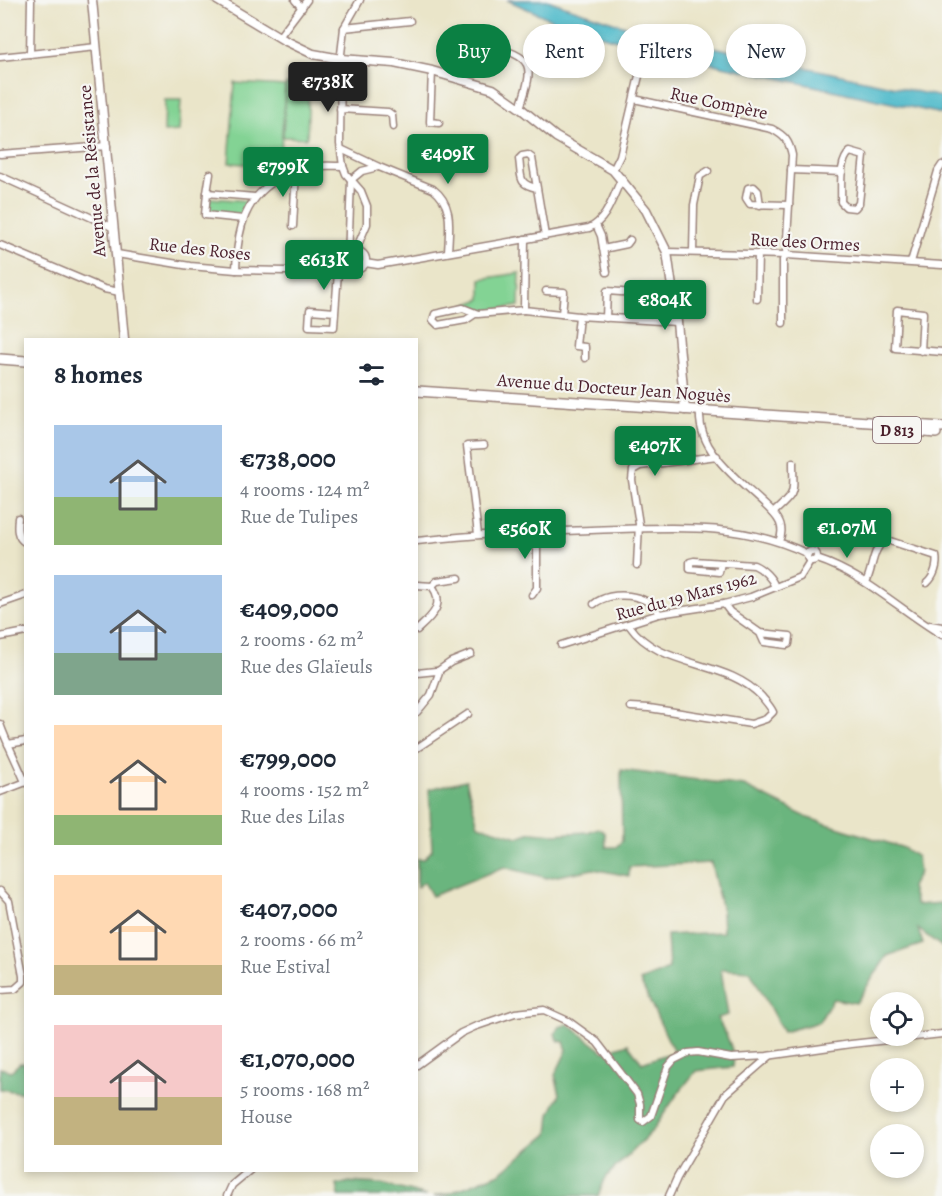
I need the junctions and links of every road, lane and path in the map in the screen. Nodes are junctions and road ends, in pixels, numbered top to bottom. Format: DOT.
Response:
graph roads {
  1 [pos="31,0"];
  2 [pos="92,0"];
  3 [pos="217,0"];
  4 [pos="295,0"];
  5 [pos="307,0"];
  6 [pos="360,0"];
  7 [pos="302,8"];
  8 [pos="410,21"];
  9 [pos="344,28"];
  10 [pos="279,37"];
  11 [pos="97,47"];
  12 [pos="30,54"];
  13 [pos="511,54"];
  14 [pos="0,57"];
  15 [pos="341,59"];
  16 [pos="432,70"];
  17 [pos="639,78"];
  18 [pos="634,99"];
  19 [pos="520,108"];
  20 [pos="340,110"];
  21 [pos="439,123"];
  22 [pos="393,127"];
  23 [pos="107,146"];
  24 [pos="341,149"];
  25 [pos="0,154"];
  26 [pos="942,165"];
  27 [pos="343,166"];
  28 [pos="379,167"];
  29 [pos="613,170"];
  30 [pos="791,170"];
  31 [pos="296,171"];
  32 [pos="708,171"];
  33 [pos="842,172"];
  34 [pos="210,174"];
  35 [pos="0,176"];
  36 [pos="622,178"];
  37 [pos="351,180"];
  38 [pos="537,188"];
  39 [pos="207,193"];
  40 [pos="255,197"];
  41 [pos="760,205"];
  42 [pos="789,205"];
  43 [pos="243,219"];
  44 [pos="597,225"];
  45 [pos="293,226"];
  46 [pos="114,228"];
  47 [pos="545,236"];
  48 [pos="525,239"];
  49 [pos="630,240"];
  50 [pos="0,245"];
  51 [pos="603,249"];
  52 [pos="359,252"];
  53 [pos="448,252"];
  54 [pos="667,252"];
  55 [pos="693,252"];
  56 [pos="117,254"];
  57 [pos="758,254"];
  58 [pos="786,255"];
  59 [pos="349,261"];
  60 [pos="911,262"];
  61 [pos="365,263"];
  62 [pos="942,265"];
  63 [pos="236,270"];
  64 [pos="338,272"];
  65 [pos="607,272"];
  66 [pos="546,291"];
  67 [pos="120,292"];
  68 [pos="634,293"];
  69 [pos="757,299"];
  70 [pos="524,310"];
  71 [pos="335,312"];
  72 [pos="475,314"];
  73 [pos="562,314"];
  74 [pos="579,316"];
  75 [pos="606,318"];
  76 [pos="677,322"];
  77 [pos="783,323"];
  78 [pos="124,338"];
  79 [pos="921,351"];
  80 [pos="942,352"];
  81 [pos="585,358"];
  82 [pos="0,359"];
  83 [pos="24,361"];
  84 [pos="418,391"];
  85 [pos="685,410"];
  86 [pos="700,411"];
  87 [pos="852,422"];
  88 [pos="942,427"];
  89 [pos="942,434"];
  90 [pos="484,445"];
  91 [pos="717,456"];
  92 [pos="792,462"];
  93 [pos="773,513"];
  94 [pos="18,518"];
  95 [pos="638,529"];
  96 [pos="537,532"];
  97 [pos="478,534"];
  98 [pos="418,541"];
  99 [pos="779,541"];
  100 [pos="24,542"];
  101 [pos="814,560"];
  102 [pos="721,563"];
  103 [pos="637,565"];
  104 [pos="459,578"];
  105 [pos="866,582"];
  106 [pos="927,583"];
  107 [pos="418,585"];
  108 [pos="432,586"];
  109 [pos="775,587"];
  110 [pos="532,595"];
  111 [pos="24,597"];
  112 [pos="0,604"];
  113 [pos="594,604"];
  114 [pos="724,604"];
  115 [pos="659,614"];
  116 [pos="924,623"];
  117 [pos="629,625"];
  118 [pos="942,627"];
  119 [pos="418,629"];
  120 [pos="24,632"];
  121 [pos="760,633"];
  122 [pos="942,635"];
  123 [pos="0,637"];
  124 [pos="561,645"];
  125 [pos="471,654"];
  126 [pos="418,672"];
  127 [pos="438,672"];
  128 [pos="631,708"];
  129 [pos="418,711"];
  130 [pos="468,714"];
  131 [pos="0,724"];
  132 [pos="24,741"];
  133 [pos="7,742"];
  134 [pos="418,747"];
  135 [pos="24,780"];
  136 [pos="24,782"];
  137 [pos="0,792"];
  138 [pos="0,891"];
  139 [pos="0,990"];
  140 [pos="942,1034"];
  141 [pos="770,1056"];
  142 [pos="418,1064"];
  143 [pos="248,1172"];
  144 [pos="227,1196"];
  145 [pos="669,1196"];
  1 -- 12 [label="street"];
  2 -- 11 [label="street, Avenue de la Résistance"];
  3 -- 10 [label="street"];
  4 -- 7 [label="street"];
  5 -- 7 [label="street"];
  6 -- 9 [label="street"];
  7 -- 10 [label="street"];
  8 -- 9 [label="street"];
  9 -- 15 [label="street"];
  10 -- 15 [label="street"];
  11 -- 12 [label="street"];
  11 -- 23 [label="street, Avenue de la Résistance"];
  12 -- 14 [label="street"];
  13 -- 19 [label="street"];
  15 -- 16 [label="street"];
  15 -- 20 [label="street"];
  16 -- 19 [label="street"];
  16 -- 21 [label="street"];
  17 -- 18 [label="street"];
  18 -- 29 [label="street"];
  18 -- 30 [label="street, Rue Compère"];
  19 -- 29 [label="street"];
  20 -- 22 [label="street"];
  20 -- 24 [label="street"];
  23 -- 25 [label="street"];
  23 -- 46 [label="street, Avenue de la Résistance"];
  24 -- 27 [label="street"];
  24 -- 28 [label="street"];
  26 -- 60 [label="street"];
  27 -- 31 [label="street"];
  27 -- 37 [label="street"];
  28 -- 37 [label="street"];
  28 -- 53 [label="street"];
  29 -- 36 [label="street"];
  30 -- 33 [label="street"];
  30 -- 42 [label="street, Rue Compère"];
  31 -- 40 [label="street"];
  31 -- 45 [label="street"];
  32 -- 55 [label="street"];
  33 -- 33 [label="street"];
  34 -- 39 [label="street"];
  35 -- 46 [label="street"];
  36 -- 44 [label="street"];
  36 -- 54 [label="street"];
  37 -- 52 [label="street"];
  37 -- 59 [label="street"];
  38 -- 38 [label="street"];
  38 -- 47 [label="street"];
  39 -- 40 [label="street"];
  39 -- 43 [label="street"];
  40 -- 43 [label="street"];
  41 -- 42 [label="street"];
  42 -- 58 [label="street, Rue Compère"];
  43 -- 63 [label="street"];
  44 -- 47 [label="street"];
  44 -- 51 [label="street"];
  46 -- 56 [label="street, Avenue de la Résistance"];
  47 -- 48 [label="street"];
  48 -- 53 [label="street"];
  48 -- 70 [label="street"];
  49 -- 51 [label="street"];
  50 -- 67 [label="street"];
  51 -- 65 [label="street"];
  52 -- 59 [label="street"];
  52 -- 61 [label="street"];
  53 -- 61 [label="street"];
  54 -- 55 [label="street, Rue des Ormes"];
  54 -- 76 [label="street"];
  55 -- 57 [label="street, Rue des Ormes"];
  56 -- 63 [label="street, Rue des Roses"];
  56 -- 67 [label="street, Avenue de la Résistance"];
  57 -- 58 [label="street, Rue des Ormes"];
  57 -- 69 [label="street"];
  58 -- 60 [label="street, Rue des Ormes"];
  58 -- 77 [label="street, Rue Compère"];
  59 -- 61 [label="street"];
  59 -- 64 [label="street"];
  60 -- 62 [label="street, Rue des Ormes"];
  63 -- 64 [label="street, Rue des Roses"];
  64 -- 71 [label="street"];
  66 -- 73 [label="street"];
  67 -- 78 [label="street, Avenue de la Résistance"];
  68 -- 75 [label="street"];
  70 -- 72 [label="street"];
  70 -- 73 [label="street"];
  71 -- 71 [label="street"];
  72 -- 72 [label="street"];
  73 -- 74 [label="street"];
  74 -- 75 [label="street"];
  74 -- 81 [label="street"];
  75 -- 76 [label="street"];
  76 -- 85 [label="street"];
  79 -- 79 [label="street"];
  79 -- 80 [label="street"];
  82 -- 83 [label="main road"];
  84 -- 85 [label="main road, Avenue du Docteur Jean Noguès / D 813"];
  85 -- 86 [label="main road, Avenue du Docteur Jean Noguès / D 813"];
  86 -- 87 [label="main road, Avenue du Docteur Jean Noguès / D 813"];
  86 -- 91 [label="street"];
  87 -- 88 [label="main road, Avenue du Docteur Jean Noguès / D 813"];
  87 -- 89 [label="main road, Avenue du Docteur Jean Noguès / D 813"];
  90 -- 97 [label="street"];
  91 -- 93 [label="street"];
  91 -- 95 [label="street"];
  92 -- 93 [label="street"];
  93 -- 99 [label="street"];
  94 -- 100 [label="street"];
  95 -- 96 [label="street"];
  95 -- 99 [label="street"];
  95 -- 103 [label="street"];
  96 -- 97 [label="street"];
  96 -- 110 [label="street"];
  97 -- 98 [label="street"];
  99 -- 101 [label="street"];
  101 -- 105 [label="street"];
  101 -- 109 [label="street, Rue du 19 Mars 1962"];
  102 -- 102 [label="street"];
  102 -- 109 [label="street"];
  104 -- 108 [label="street"];
  105 -- 106 [label="street"];
  105 -- 116 [label="street"];
  107 -- 108 [label="street"];
  108 -- 119 [label="street"];
  109 -- 114 [label="street, Rue du 19 Mars 1962"];
  111 -- 112 [label="street"];
  113 -- 115 [label="street"];
  114 -- 115 [label="street, Rue du 19 Mars 1962"];
  114 -- 121 [label="street"];
  115 -- 117 [label="street, Rue du 19 Mars 1962"];
  116 -- 118 [label="street"];
  116 -- 122 [label="street"];
  117 -- 124 [label="street, Rue du 19 Mars 1962"];
  117 -- 128 [label="street"];
  120 -- 123 [label="street"];
  121 -- 121 [label="street"];
  125 -- 127 [label="street"];
  126 -- 127 [label="street"];
  127 -- 129 [label="street"];
  130 -- 134 [label="street"];
  131 -- 133 [label="street"];
  132 -- 133 [label="street"];
  133 -- 135 [label="street"];
  136 -- 137 [label="street"];
  138 -- 139 [label="street"];
  140 -- 141 [label="street"];
  141 -- 142 [label="street"];
  141 -- 145 [label="street"];
  143 -- 144 [label="street"];
}
